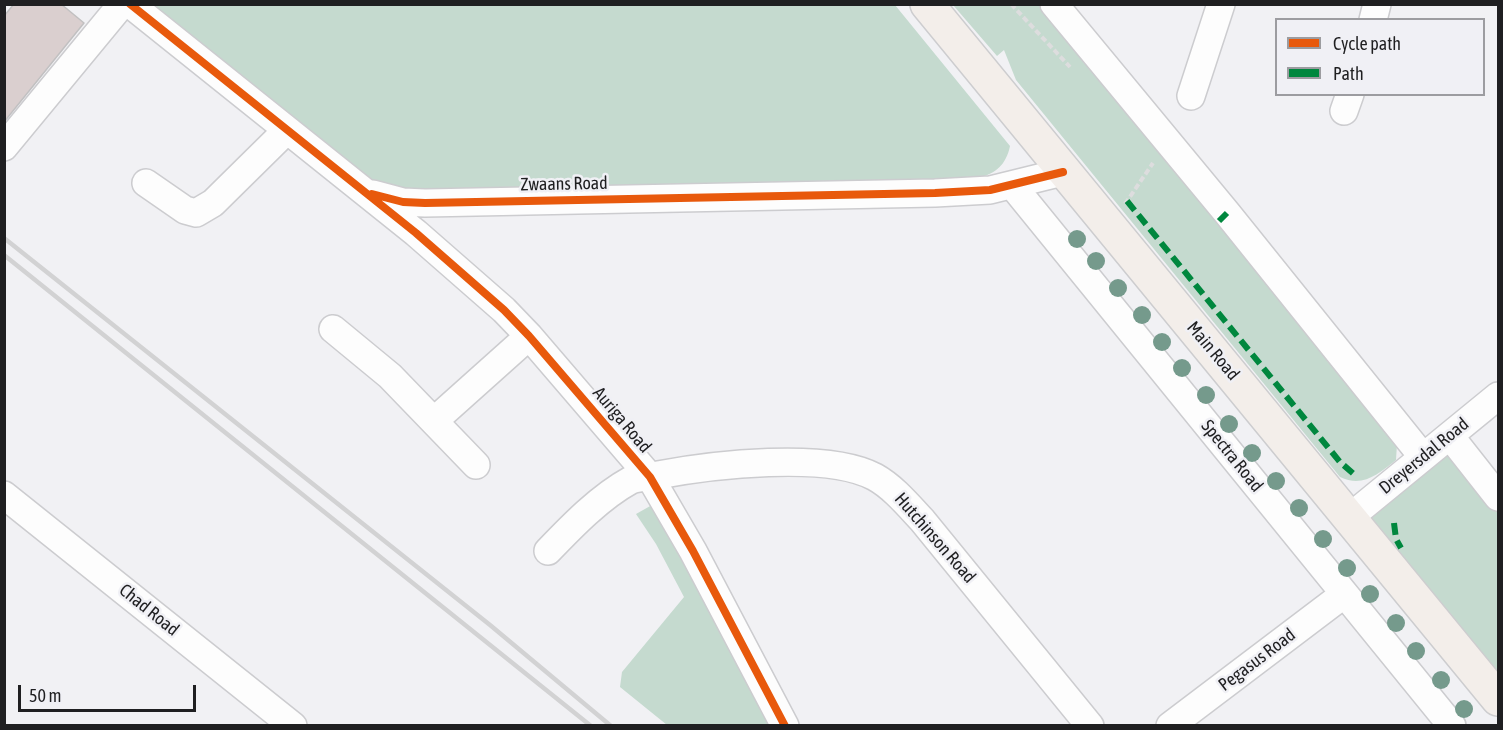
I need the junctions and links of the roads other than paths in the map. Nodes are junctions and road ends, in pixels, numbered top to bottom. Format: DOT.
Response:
graph roads {
  1 [pos="122,4"];
  2 [pos="130,4"];
  3 [pos="927,4"];
  4 [pos="1054,4"];
  5 [pos="1221,4"];
  6 [pos="1191,96"];
  7 [pos="288,130"];
  8 [pos="4,147"];
  9 [pos="1063,172"];
  10 [pos="146,183"];
  11 [pos="1013,186"];
  12 [pos="364,191"];
  13 [pos="333,329"];
  14 [pos="529,336"];
  15 [pos="1498,396"];
  16 [pos="434,421"];
  17 [pos="1450,436"];
  18 [pos="1423,457"];
  19 [pos="476,465"];
  20 [pos="650,477"];
  21 [pos="4,495"];
  22 [pos="1498,496"];
  23 [pos="1350,517"];
  24 [pos="548,551"];
  25 [pos="1343,595"];
  26 [pos="1498,699"];
  27 [pos="292,726"];
  28 [pos="785,726"];
  29 [pos="1089,726"];
  30 [pos="1170,726"];
  31 [pos="1452,726"];
  1 -- 8 [label="street"];
  2 -- 7 [label="street, Zwaans Road"];
  3 -- 9 [label="main road, Main Road"];
  4 -- 18 [label="street"];
  5 -- 6 [label="street"];
  7 -- 10 [label="street"];
  7 -- 12 [label="street, Zwaans Road"];
  9 -- 11 [label="street, Zwaans Road"];
  9 -- 23 [label="main road, Main Road"];
  11 -- 12 [label="street, Zwaans Road"];
  11 -- 25 [label="street, Spectra Road"];
  12 -- 14 [label="street, Auriga Road"];
  13 -- 16 [label="street"];
  14 -- 16 [label="street"];
  14 -- 20 [label="street, Auriga Road"];
  15 -- 17 [label="street, Dreyersdal Road"];
  16 -- 19 [label="street"];
  17 -- 18 [label="street, Dreyersdal Road"];
  17 -- 22 [label="street"];
  18 -- 23 [label="street, Dreyersdal Road"];
  20 -- 24 [label="street, Hutchinson Road"];
  20 -- 28 [label="street, Auriga Road"];
  20 -- 29 [label="street, Hutchinson Road"];
  21 -- 27 [label="street, Chad Road"];
  23 -- 26 [label="main road, Main Road"];
  25 -- 30 [label="street, Pegasus Road"];
  25 -- 31 [label="street, Spectra Road"];
}
